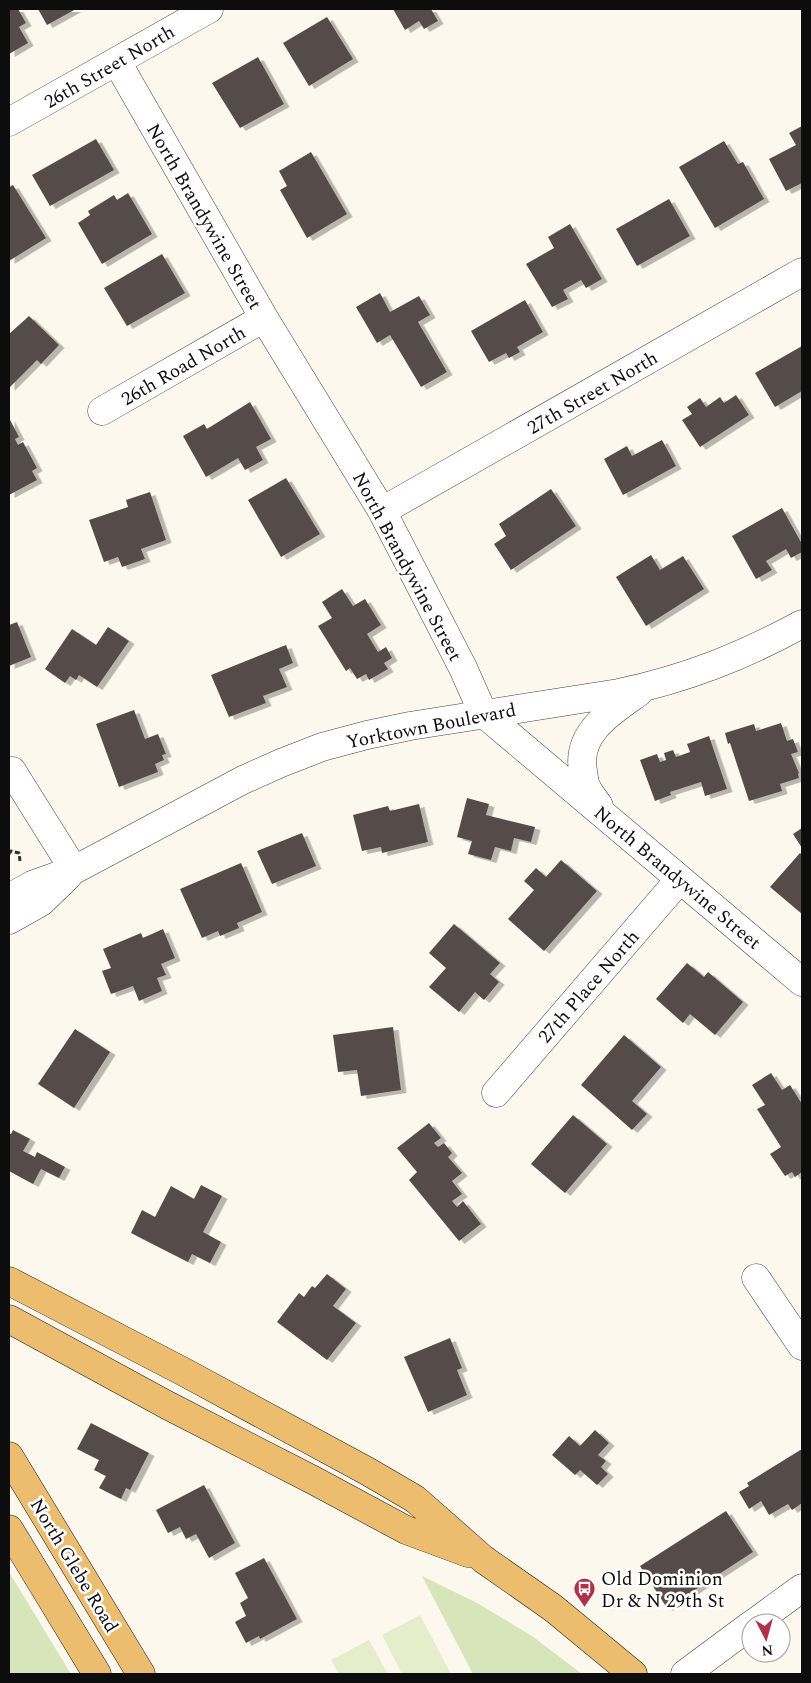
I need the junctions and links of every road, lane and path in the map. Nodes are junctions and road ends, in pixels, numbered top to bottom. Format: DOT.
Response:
graph roads {
  1 [pos="209,9"];
  2 [pos="118,62"];
  3 [pos="9,122"];
  4 [pos="802,272"];
  5 [pos="264,318"];
  6 [pos="102,411"];
  7 [pos="382,511"];
  8 [pos="802,624"];
  9 [pos="648,687"];
  10 [pos="484,714"];
  11 [pos="12,771"];
  12 [pos="606,817"];
  13 [pos="9,854"];
  14 [pos="20,861"];
  15 [pos="74,870"];
  16 [pos="680,879"];
  17 [pos="9,898"];
  18 [pos="9,920"];
  19 [pos="802,982"];
  20 [pos="496,1094"];
  21 [pos="756,1278"];
  22 [pos="9,1281"];
  23 [pos="9,1319"];
  24 [pos="802,1346"];
  25 [pos="9,1456"];
  26 [pos="9,1529"];
  27 [pos="483,1559"];
  28 [pos="802,1588"];
  29 [pos="767,1613"];
  30 [pos="741,1634"];
  31 [pos="700,1670"];
  32 [pos="97,1674"];
  33 [pos="141,1674"];
  34 [pos="633,1674"];
  1 -- 2 [label="street, 26th Street North"];
  2 -- 3 [label="street, 26th Street North"];
  2 -- 5 [label="street, North Brandywine Street"];
  4 -- 7 [label="street, 27th Street North"];
  5 -- 6 [label="street, 26th Road North"];
  5 -- 7 [label="street, North Brandywine Street"];
  7 -- 10 [label="street, North Brandywine Street"];
  8 -- 9 [label="street, Yorktown Boulevard"];
  9 -- 10 [label="street, Yorktown Boulevard"];
  9 -- 12 [label="street"];
  10 -- 12 [label="street, North Brandywine Street"];
  10 -- 15 [label="street, Yorktown Boulevard"];
  11 -- 15 [label="street"];
  12 -- 16 [label="street, North Brandywine Street"];
  13 -- 14 [label="path"];
  15 -- 17 [label="street, Yorktown Boulevard"];
  15 -- 18 [label="street, Yorktown Boulevard"];
  16 -- 19 [label="street, North Brandywine Street"];
  16 -- 20 [label="street, 27th Place North"];
  21 -- 24 [label="street"];
  22 -- 27 [label="main road"];
  23 -- 27 [label="main road"];
  25 -- 33 [label="main road, North Glebe Road"];
  26 -- 32 [label="main road, North Glebe Road"];
  27 -- 34 [label="main road"];
  28 -- 29 [label="street"];
  30 -- 31 [label="street"];
}
